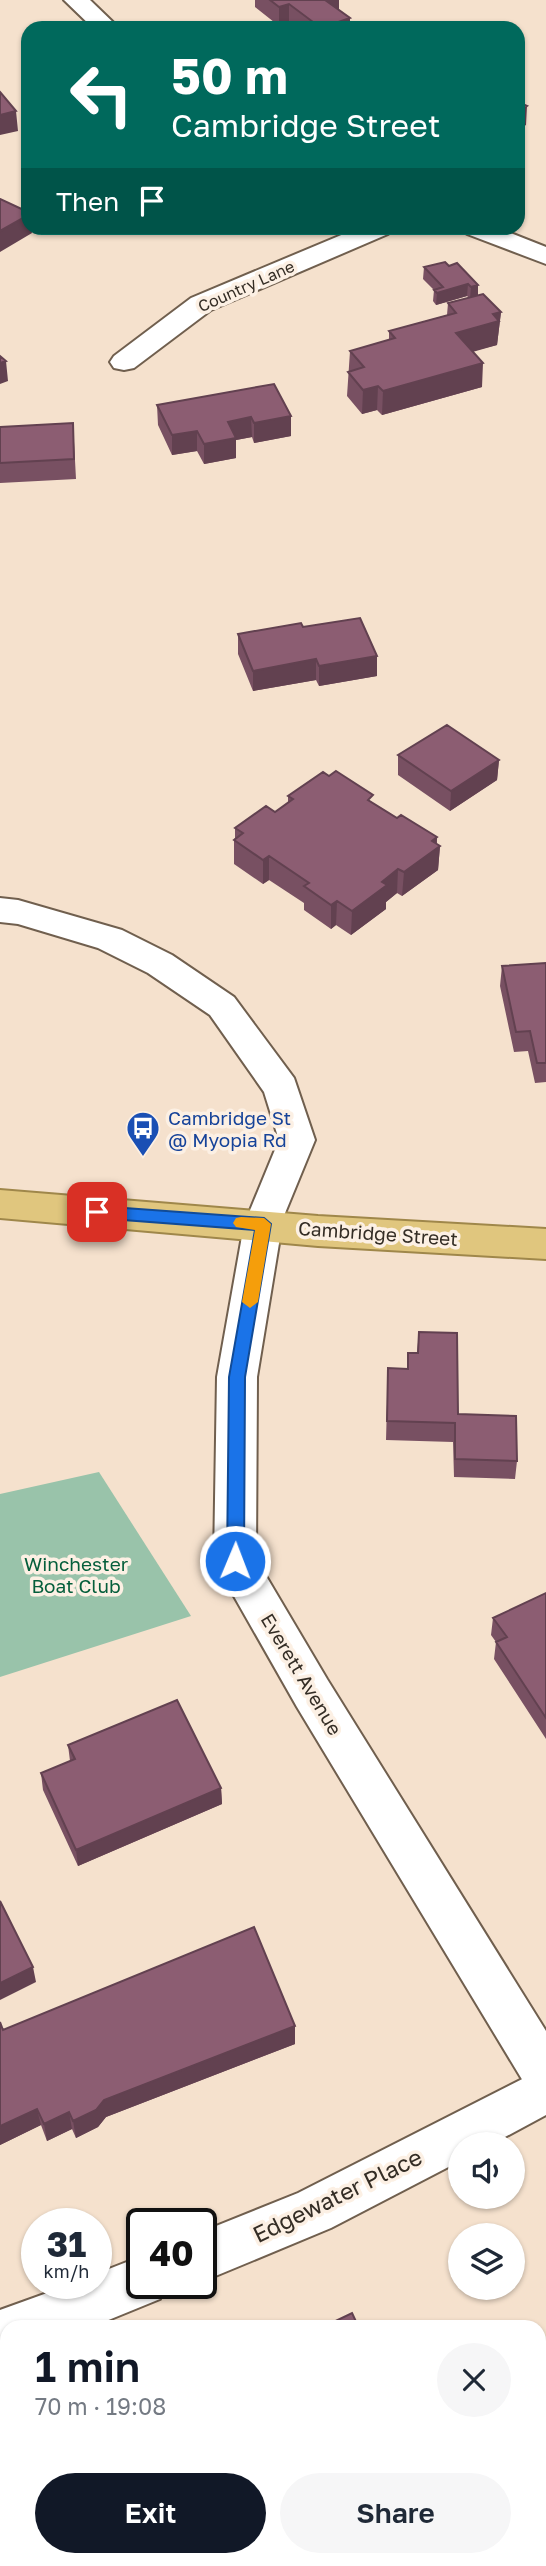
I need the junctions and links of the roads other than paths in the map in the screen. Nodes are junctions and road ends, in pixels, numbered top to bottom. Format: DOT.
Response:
graph roads {
  1 [pos="76,0"];
  2 [pos="99,21"];
  3 [pos="363,235"];
  4 [pos="494,235"];
  5 [pos="546,256"];
  6 [pos="124,362"];
  7 [pos="0,910"];
  8 [pos="0,1204"];
  9 [pos="264,1224"];
  10 [pos="546,1244"];
  11 [pos="546,2075"];
  12 [pos="546,2090"];
  13 [pos="217,2250"];
  14 [pos="126,2287"];
  15 [pos="43,2320"];
  1 -- 2 [label="street"];
  3 -- 6 [label="street, Country Lane"];
  4 -- 5 [label="street"];
  7 -- 9 [label="street, Everett Avenue"];
  8 -- 9 [label="highway, Cambridge Street"];
  9 -- 10 [label="highway, Cambridge Street"];
  9 -- 11 [label="street, Everett Avenue"];
  12 -- 13 [label="street, Edgewater Place"];
  14 -- 15 [label="street"];
}
